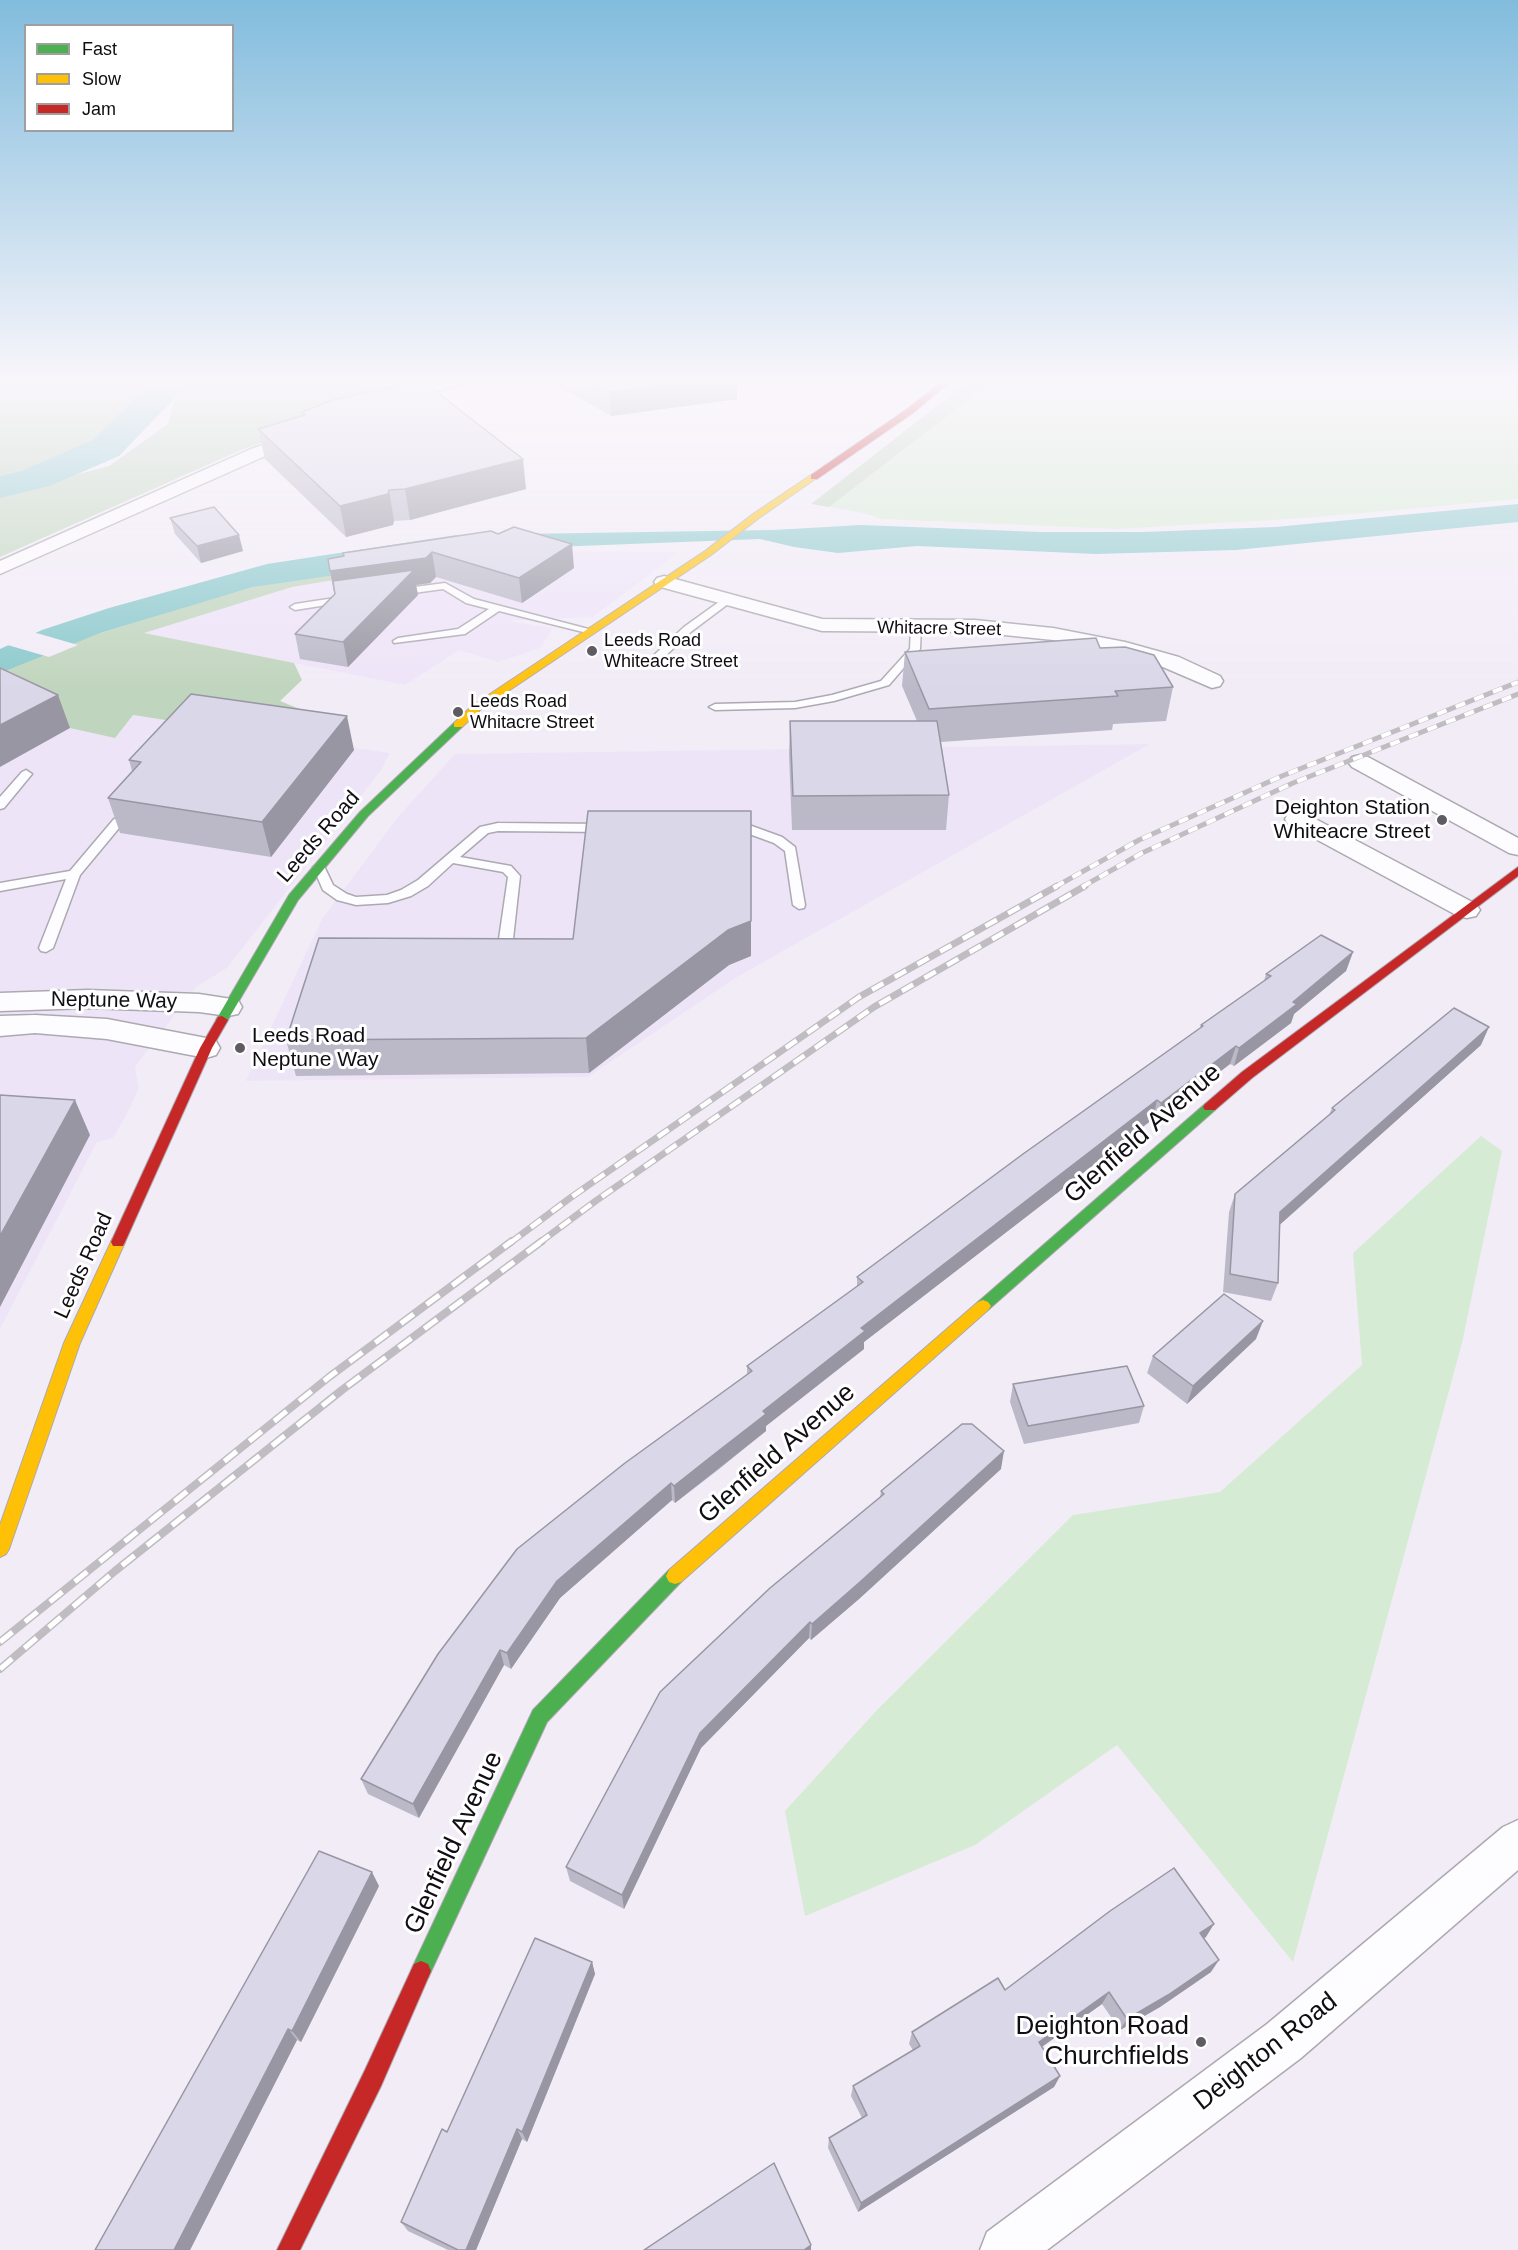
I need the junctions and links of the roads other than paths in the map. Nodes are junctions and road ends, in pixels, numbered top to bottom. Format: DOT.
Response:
graph roads {
  1 [pos="190,483"];
  2 [pos="804,483"];
  3 [pos="0,568"];
  4 [pos="664,582"];
  5 [pos="387,594"];
  6 [pos="364,597"];
  7 [pos="727,601"];
  8 [pos="295,607"];
  9 [pos="498,607"];
  10 [pos="916,627"];
  11 [pos="591,631"];
  12 [pos="398,641"];
  13 [pos="657,658"];
  14 [pos="1212,681"];
  15 [pos="715,707"];
  16 [pos="1360,762"];
  17 [pos="26,774"];
  18 [pos="0,805"];
  19 [pos="1297,819"];
  20 [pos="118,822"];
  21 [pos="616,828"];
  22 [pos="721,828"];
  23 [pos="1518,848"];
  24 [pos="450,859"];
  25 [pos="319,867"];
  26 [pos="1518,870"];
  27 [pos="74,874"];
  28 [pos="0,887"];
  29 [pos="799,904"];
  30 [pos="1467,910"];
  31 [pos="506,939"];
  32 [pos="46,948"];
  33 [pos="0,1002"];
  34 [pos="228,1007"];
  35 [pos="6,1022"];
  36 [pos="206,1048"];
  37 [pos="0,1549"];
  38 [pos="1518,1842"];
  39 [pos="288,2250"];
  40 [pos="1005,2250"];
  1 -- 3 [label="street"];
  2 -- 4 [label="main road, Leeds Road"];
  4 -- 7 [label="street, Whitacre Street"];
  4 -- 11 [label="main road, Leeds Road"];
  5 -- 9 [label="lane"];
  6 -- 8 [label="lane"];
  7 -- 10 [label="street, Whitacre Street"];
  7 -- 13 [label="lane"];
  9 -- 11 [label="lane"];
  9 -- 12 [label="lane"];
  10 -- 14 [label="street, Whitacre Street"];
  10 -- 15 [label="lane"];
  11 -- 25 [label="main road, Leeds Road"];
  16 -- 23 [label="street"];
  17 -- 18 [label="lane"];
  19 -- 30 [label="street"];
  20 -- 27 [label="lane"];
  21 -- 24 [label="lane"];
  22 -- 29 [label="lane"];
  24 -- 25 [label="lane"];
  24 -- 31 [label="lane"];
  25 -- 34 [label="main road, Leeds Road"];
  26 -- 30 [label="main road, Glenfield Avenue"];
  27 -- 28 [label="lane"];
  27 -- 32 [label="lane"];
  30 -- 39 [label="main road, Glenfield Avenue"];
  33 -- 34 [label="street, Neptune Way"];
  34 -- 36 [label="main road, Leeds Road"];
  35 -- 36 [label="street, Neptune Way"];
  36 -- 37 [label="main road, Leeds Road"];
  38 -- 40 [label="street, Deighton Road"];
}
